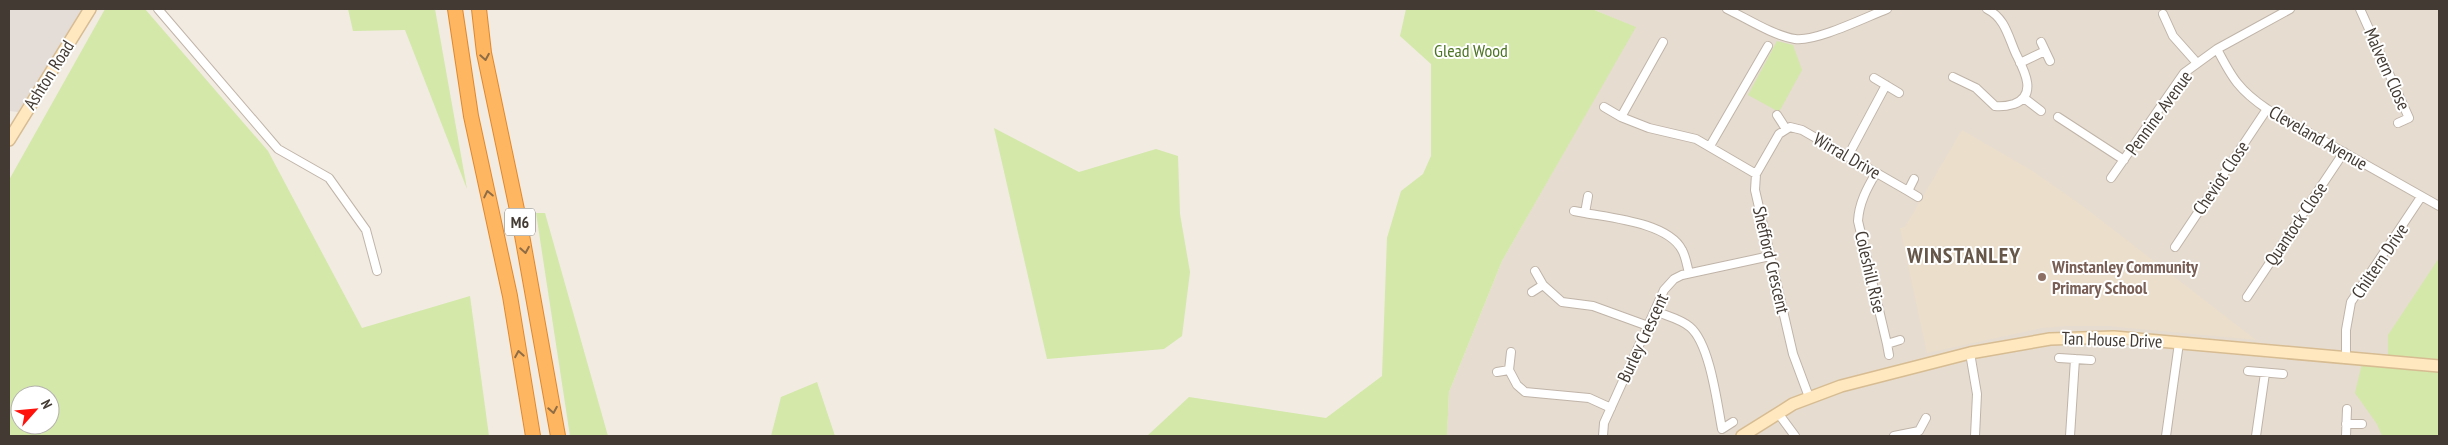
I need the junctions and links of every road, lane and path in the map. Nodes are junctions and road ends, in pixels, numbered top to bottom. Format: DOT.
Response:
graph roads {
  1 [pos="90,9"];
  2 [pos="158,9"];
  3 [pos="455,9"];
  4 [pos="479,9"];
  5 [pos="1727,9"];
  6 [pos="1887,9"];
  7 [pos="1987,9"];
  8 [pos="2290,9"];
  9 [pos="2360,9"];
  10 [pos="2163,14"];
  11 [pos="1663,42"];
  12 [pos="2041,42"];
  13 [pos="1768,46"];
  14 [pos="2217,49"];
  15 [pos="2045,51"];
  16 [pos="2050,61"];
  17 [pos="2020,62"];
  18 [pos="2197,63"];
  19 [pos="1953,77"];
  20 [pos="1874,78"];
  21 [pos="1886,85"];
  22 [pos="1899,93"];
  23 [pos="2024,98"];
  24 [pos="1604,107"];
  25 [pos="2267,109"];
  26 [pos="2042,111"];
  27 [pos="1778,115"];
  28 [pos="1621,117"];
  29 [pos="2058,117"];
  30 [pos="2398,123"];
  31 [pos="1786,129"];
  32 [pos="9,140"];
  33 [pos="1710,146"];
  34 [pos="2344,152"];
  35 [pos="1848,156"];
  36 [pos="2124,160"];
  37 [pos="1876,173"];
  38 [pos="1756,174"];
  39 [pos="2111,178"];
  40 [pos="1914,179"];
  41 [pos="1908,191"];
  42 [pos="1588,196"];
  43 [pos="1918,196"];
  44 [pos="2421,197"];
  45 [pos="2439,206"];
  46 [pos="1574,211"];
  47 [pos="1585,213"];
  48 [pos="2175,247"];
  49 [pos="1770,256"];
  50 [pos="377,271"];
  51 [pos="1535,271"];
  52 [pos="1689,273"];
  53 [pos="1543,285"];
  54 [pos="1532,292"];
  55 [pos="2247,297"];
  56 [pos="1655,311"];
  57 [pos="1648,326"];
  58 [pos="1900,340"];
  59 [pos="2179,343"];
  60 [pos="1887,344"];
  61 [pos="1511,352"];
  62 [pos="1970,353"];
  63 [pos="1889,355"];
  64 [pos="2059,358"];
  65 [pos="2075,359"];
  66 [pos="2346,359"];
  67 [pos="2091,360"];
  68 [pos="2439,366"];
  69 [pos="1510,370"];
  70 [pos="2248,371"];
  71 [pos="1497,372"];
  72 [pos="2266,373"];
  73 [pos="2283,374"];
  74 [pos="1810,397"];
  75 [pos="1611,408"];
  76 [pos="2347,408"];
  77 [pos="1778,413"];
  78 [pos="1926,418"];
  79 [pos="1732,422"];
  80 [pos="2346,424"];
  81 [pos="2362,424"];
  82 [pos="533,436"];
  83 [pos="558,436"];
  84 [pos="1603,436"];
  85 [pos="1742,436"];
  86 [pos="1796,436"];
  87 [pos="1894,436"];
  88 [pos="1975,436"];
  89 [pos="2070,436"];
  90 [pos="2166,436"];
  91 [pos="2256,436"];
  92 [pos="2346,436"];
  1 -- 32 [label="street, Ashton Road"];
  2 -- 50 [label="street"];
  82 -- 3 [label="highway, M6, one-way"];
  4 -- 83 [label="highway, M6, one-way"];
  5 -- 6 [label="street"];
  7 -- 17 [label="street"];
  8 -- 14 [label="street, Pennine Avenue"];
  9 -- 30 [label="street, Malvern Close"];
  10 -- 18 [label="street"];
  11 -- 28 [label="street"];
  12 -- 15 [label="street"];
  13 -- 33 [label="street"];
  14 -- 18 [label="street, Pennine Avenue"];
  14 -- 25 [label="street, Cleveland Avenue"];
  15 -- 16 [label="street"];
  15 -- 17 [label="street"];
  17 -- 23 [label="street"];
  18 -- 36 [label="street, Pennine Avenue"];
  19 -- 23 [label="street"];
  20 -- 21 [label="street"];
  21 -- 22 [label="street"];
  21 -- 35 [label="street"];
  23 -- 26 [label="street"];
  24 -- 28 [label="street"];
  25 -- 34 [label="street, Cleveland Avenue"];
  25 -- 48 [label="street, Cheviot Close"];
  27 -- 31 [label="street"];
  28 -- 33 [label="street"];
  29 -- 36 [label="street"];
  31 -- 35 [label="street, Wirral Drive"];
  31 -- 38 [label="street"];
  33 -- 38 [label="street"];
  34 -- 44 [label="street, Cleveland Avenue"];
  34 -- 55 [label="street, Quantock Close"];
  35 -- 37 [label="street, Wirral Drive"];
  36 -- 39 [label="street, Pennine Avenue"];
  37 -- 41 [label="street, Wirral Drive"];
  37 -- 60 [label="street, Coleshill Rise"];
  38 -- 49 [label="street, Shefford Crescent"];
  40 -- 41 [label="street"];
  41 -- 43 [label="street, Wirral Drive"];
  42 -- 47 [label="street"];
  44 -- 45 [label="street, Cleveland Avenue"];
  44 -- 66 [label="street, Chiltern Drive"];
  46 -- 47 [label="street"];
  47 -- 52 [label="street"];
  49 -- 52 [label="street, Burley Crescent"];
  49 -- 74 [label="street, Shefford Crescent"];
  51 -- 53 [label="street"];
  52 -- 56 [label="street, Burley Crescent"];
  53 -- 54 [label="street"];
  53 -- 57 [label="street"];
  56 -- 57 [label="street, Burley Crescent"];
  56 -- 79 [label="street"];
  57 -- 75 [label="street, Burley Crescent"];
  58 -- 60 [label="street"];
  59 -- 62 [label="street, Tan House Drive"];
  59 -- 66 [label="street, Tan House Drive"];
  59 -- 90 [label="street"];
  60 -- 63 [label="street, Coleshill Rise"];
  61 -- 69 [label="street"];
  62 -- 74 [label="street, Tan House Drive"];
  62 -- 88 [label="street"];
  64 -- 65 [label="street"];
  65 -- 67 [label="street"];
  65 -- 89 [label="street"];
  66 -- 68 [label="street, Tan House Drive"];
  69 -- 71 [label="street"];
  69 -- 75 [label="street"];
  70 -- 72 [label="street"];
  72 -- 73 [label="street"];
  72 -- 91 [label="street"];
  74 -- 77 [label="street, Tan House Drive"];
  75 -- 84 [label="street, Burley Crescent"];
  76 -- 80 [label="street"];
  77 -- 85 [label="street, Tan House Drive"];
  77 -- 86 [label="street"];
  78 -- 87 [label="street"];
  80 -- 81 [label="street"];
  80 -- 92 [label="street"];
}
